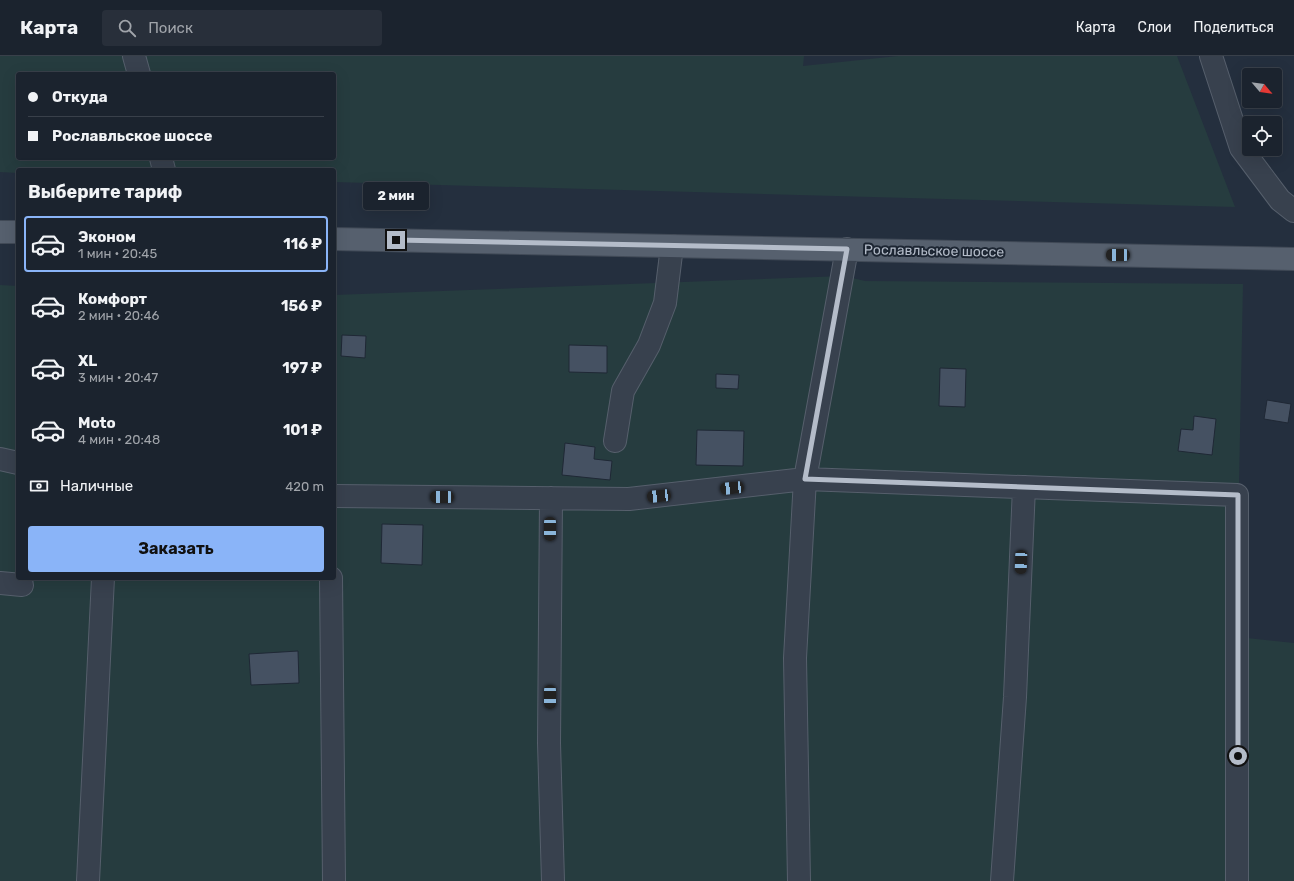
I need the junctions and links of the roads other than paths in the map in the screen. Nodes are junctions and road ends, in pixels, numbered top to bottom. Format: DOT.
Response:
graph roads {
  1 [pos="134,56"];
  2 [pos="1211,56"];
  3 [pos="138,72"];
  4 [pos="1294,211"];
  5 [pos="0,232"];
  6 [pos="16,232"];
  7 [pos="336,239"];
  8 [pos="672,246"];
  9 [pos="847,249"];
  10 [pos="1294,259"];
  11 [pos="615,441"];
  12 [pos="0,459"];
  13 [pos="16,463"];
  14 [pos="805,479"];
  15 [pos="1024,487"];
  16 [pos="336,496"];
  17 [pos="551,498"];
  18 [pos="103,580"];
  19 [pos="331,580"];
  20 [pos="0,583"];
  21 [pos="22,585"];
  22 [pos="88,881"];
  23 [pos="334,881"];
  24 [pos="553,881"];
  25 [pos="799,881"];
  26 [pos="1002,881"];
  27 [pos="1237,881"];
  1 -- 3 [label="lane"];
  2 -- 4 [label="lane"];
  5 -- 6 [label="main road"];
  7 -- 8 [label="main road, Рославльское шоссе"];
  8 -- 9 [label="main road, Рославльское шоссе"];
  8 -- 11 [label="lane"];
  9 -- 10 [label="main road, Рославльское шоссе"];
  9 -- 14 [label="lane"];
  12 -- 13 [label="lane"];
  14 -- 15 [label="lane"];
  14 -- 17 [label="lane"];
  14 -- 25 [label="lane"];
  15 -- 26 [label="lane"];
  15 -- 27 [label="lane"];
  16 -- 17 [label="lane"];
  17 -- 24 [label="lane"];
  18 -- 22 [label="lane"];
  19 -- 23 [label="lane"];
  20 -- 21 [label="lane"];
}
